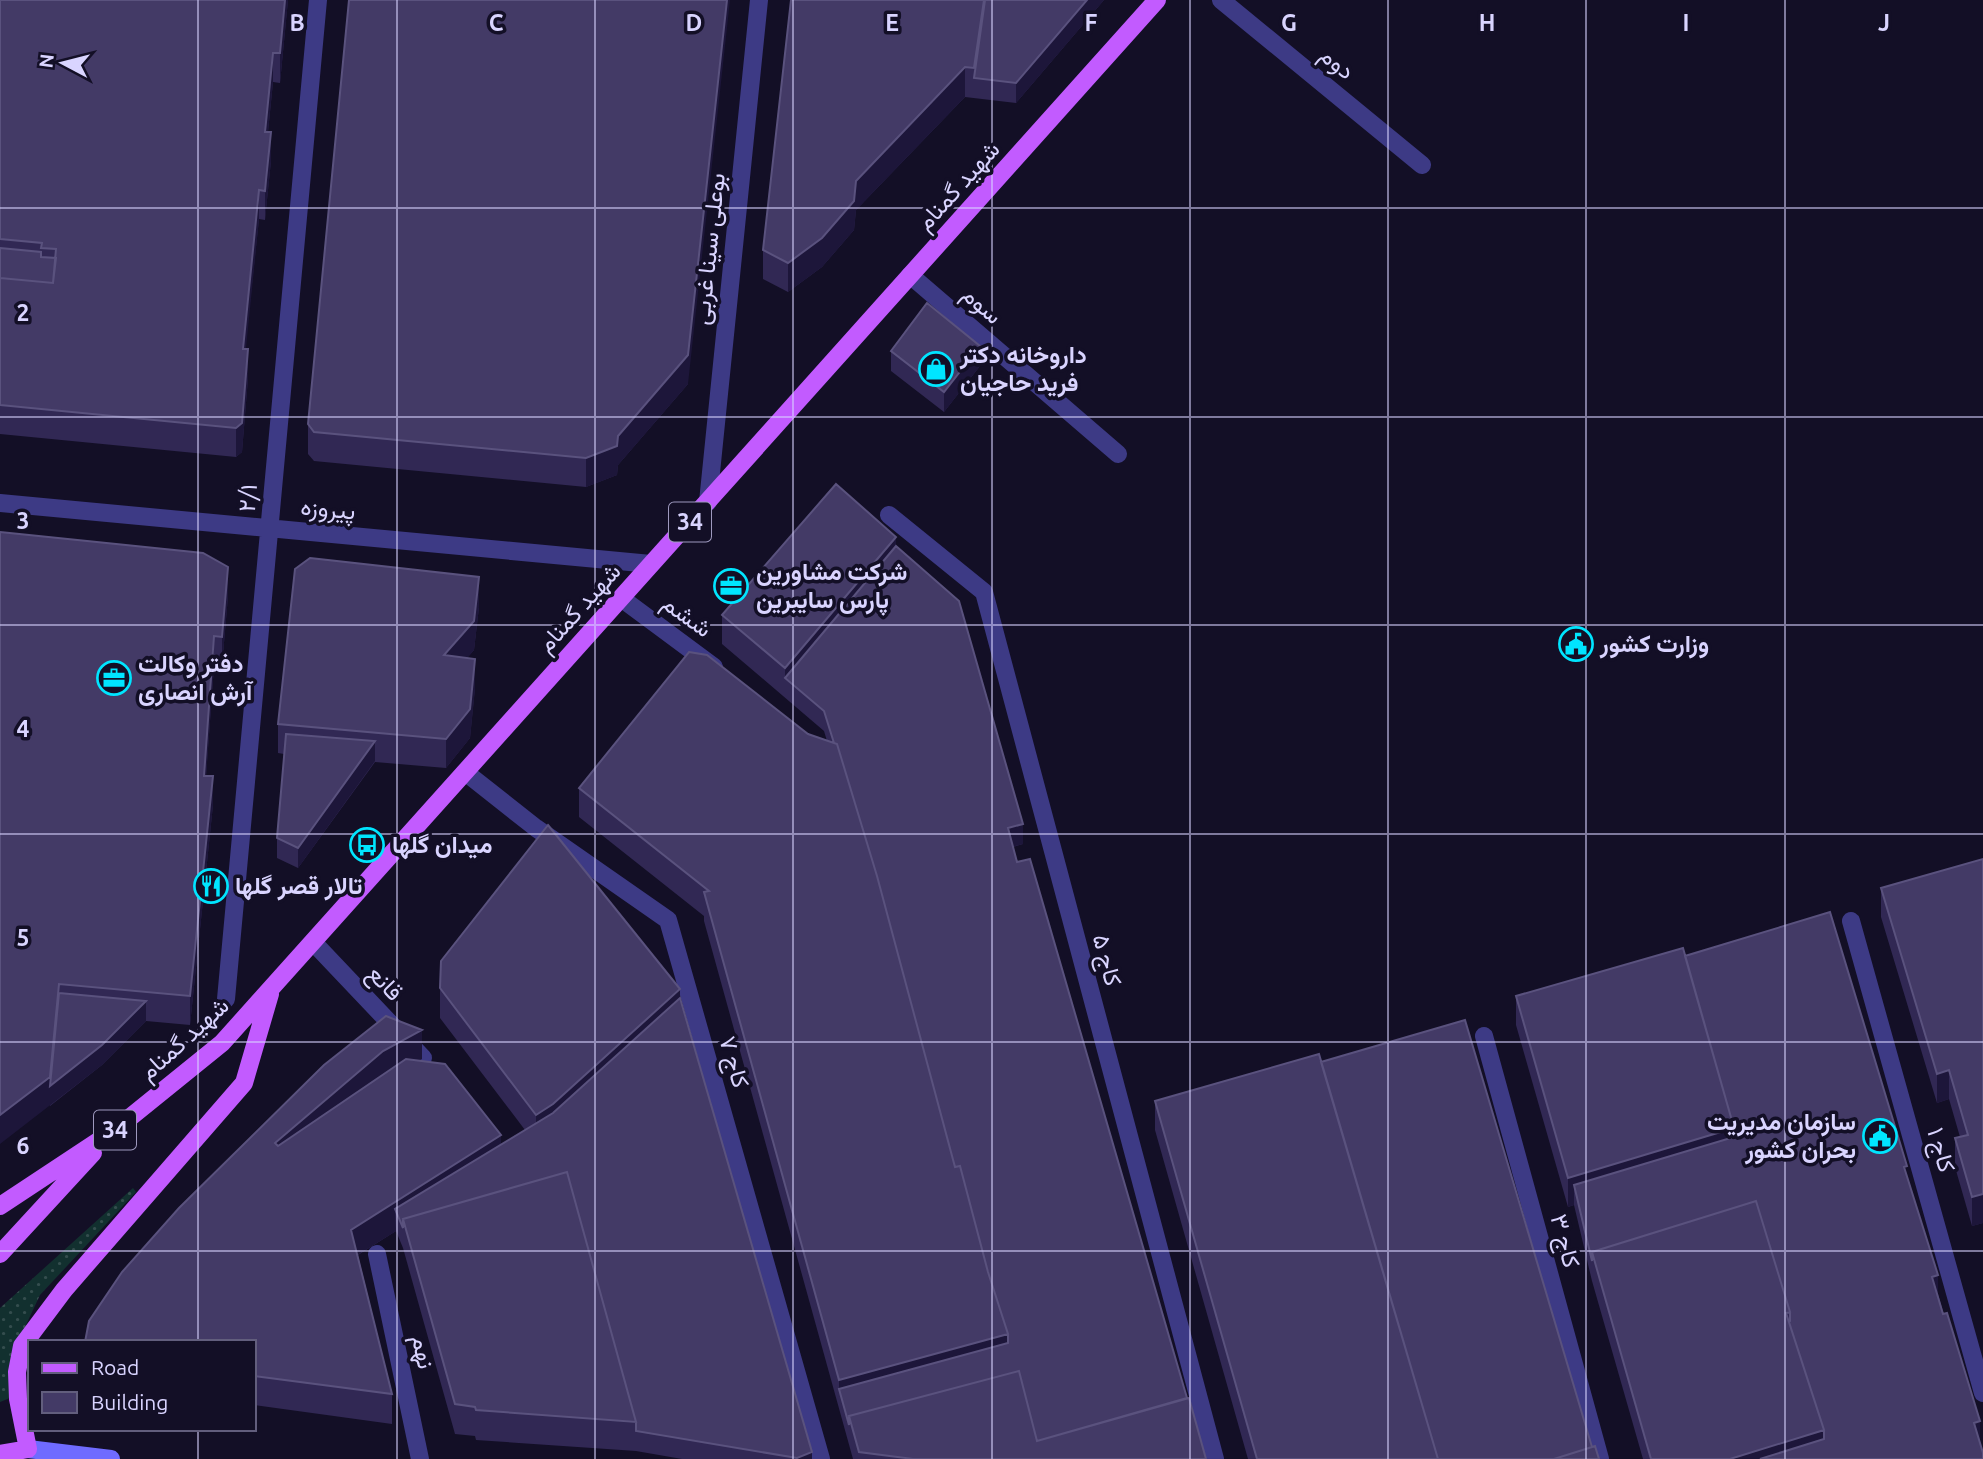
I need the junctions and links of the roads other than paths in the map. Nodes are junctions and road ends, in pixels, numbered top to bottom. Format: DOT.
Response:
graph roads {
  1 [pos="318,0"];
  2 [pos="759,0"];
  3 [pos="1157,0"];
  4 [pos="1221,0"];
  5 [pos="1422,165"];
  6 [pos="910,275"];
  7 [pos="1118,454"];
  8 [pos="708,502"];
  9 [pos="0,503"];
  10 [pos="889,514"];
  11 [pos="270,528"];
  12 [pos="652,564"];
  13 [pos="621,598"];
  14 [pos="728,677"];
  15 [pos="465,772"];
  16 [pos="1852,921"];
  17 [pos="313,942"];
  18 [pos="272,988"];
  19 [pos="226,999"];
  20 [pos="1484,1036"];
  21 [pos="423,1058"];
  22 [pos="112,1132"];
  23 [pos="0,1206"];
  24 [pos="0,1254"];
  25 [pos="377,1254"];
  26 [pos="1983,1393"];
  27 [pos="28,1448"];
  28 [pos="0,1454"];
  29 [pos="111,1459"];
  30 [pos="420,1459"];
  31 [pos="821,1459"];
  32 [pos="1215,1459"];
  33 [pos="1600,1459"];
  1 -- 11 [label="street, ۲/۱"];
  2 -- 8 [label="street, بوعلی سینا غربی"];
  3 -- 6 [label="main road, شهید گمنام / 34"];
  4 -- 5 [label="street, دوم"];
  6 -- 7 [label="street, سوم"];
  6 -- 8 [label="main road, شهید گمنام / 34"];
  8 -- 12 [label="main road, شهید گمنام / 34"];
  9 -- 11 [label="street, پیروزه"];
  10 -- 32 [label="street, کاج ۵"];
  11 -- 12 [label="street, پیروزه"];
  11 -- 19 [label="street, ۲/۱"];
  12 -- 13 [label="main road, شهید گمنام / 34"];
  13 -- 14 [label="street, ششم"];
  13 -- 15 [label="main road, شهید گمنام / 34"];
  15 -- 17 [label="main road, شهید گمنام / 34"];
  15 -- 31 [label="street, کاج ۷"];
  16 -- 26 [label="street, کاج ۱"];
  17 -- 18 [label="main road, شهید گمنام / 34"];
  17 -- 21 [label="street, قانع"];
  18 -- 22 [label="main road, شهید گمنام / 34"];
  18 -- 27 [label="main road"];
  20 -- 33 [label="street, کاج ۳"];
  22 -- 23 [label="main road, شهید گمنام / 34"];
  22 -- 24 [label="main road, 34"];
  25 -- 30 [label="street, نهم"];
  27 -- 28 [label="main road"];
  27 -- 29 [label="main road"];
}
